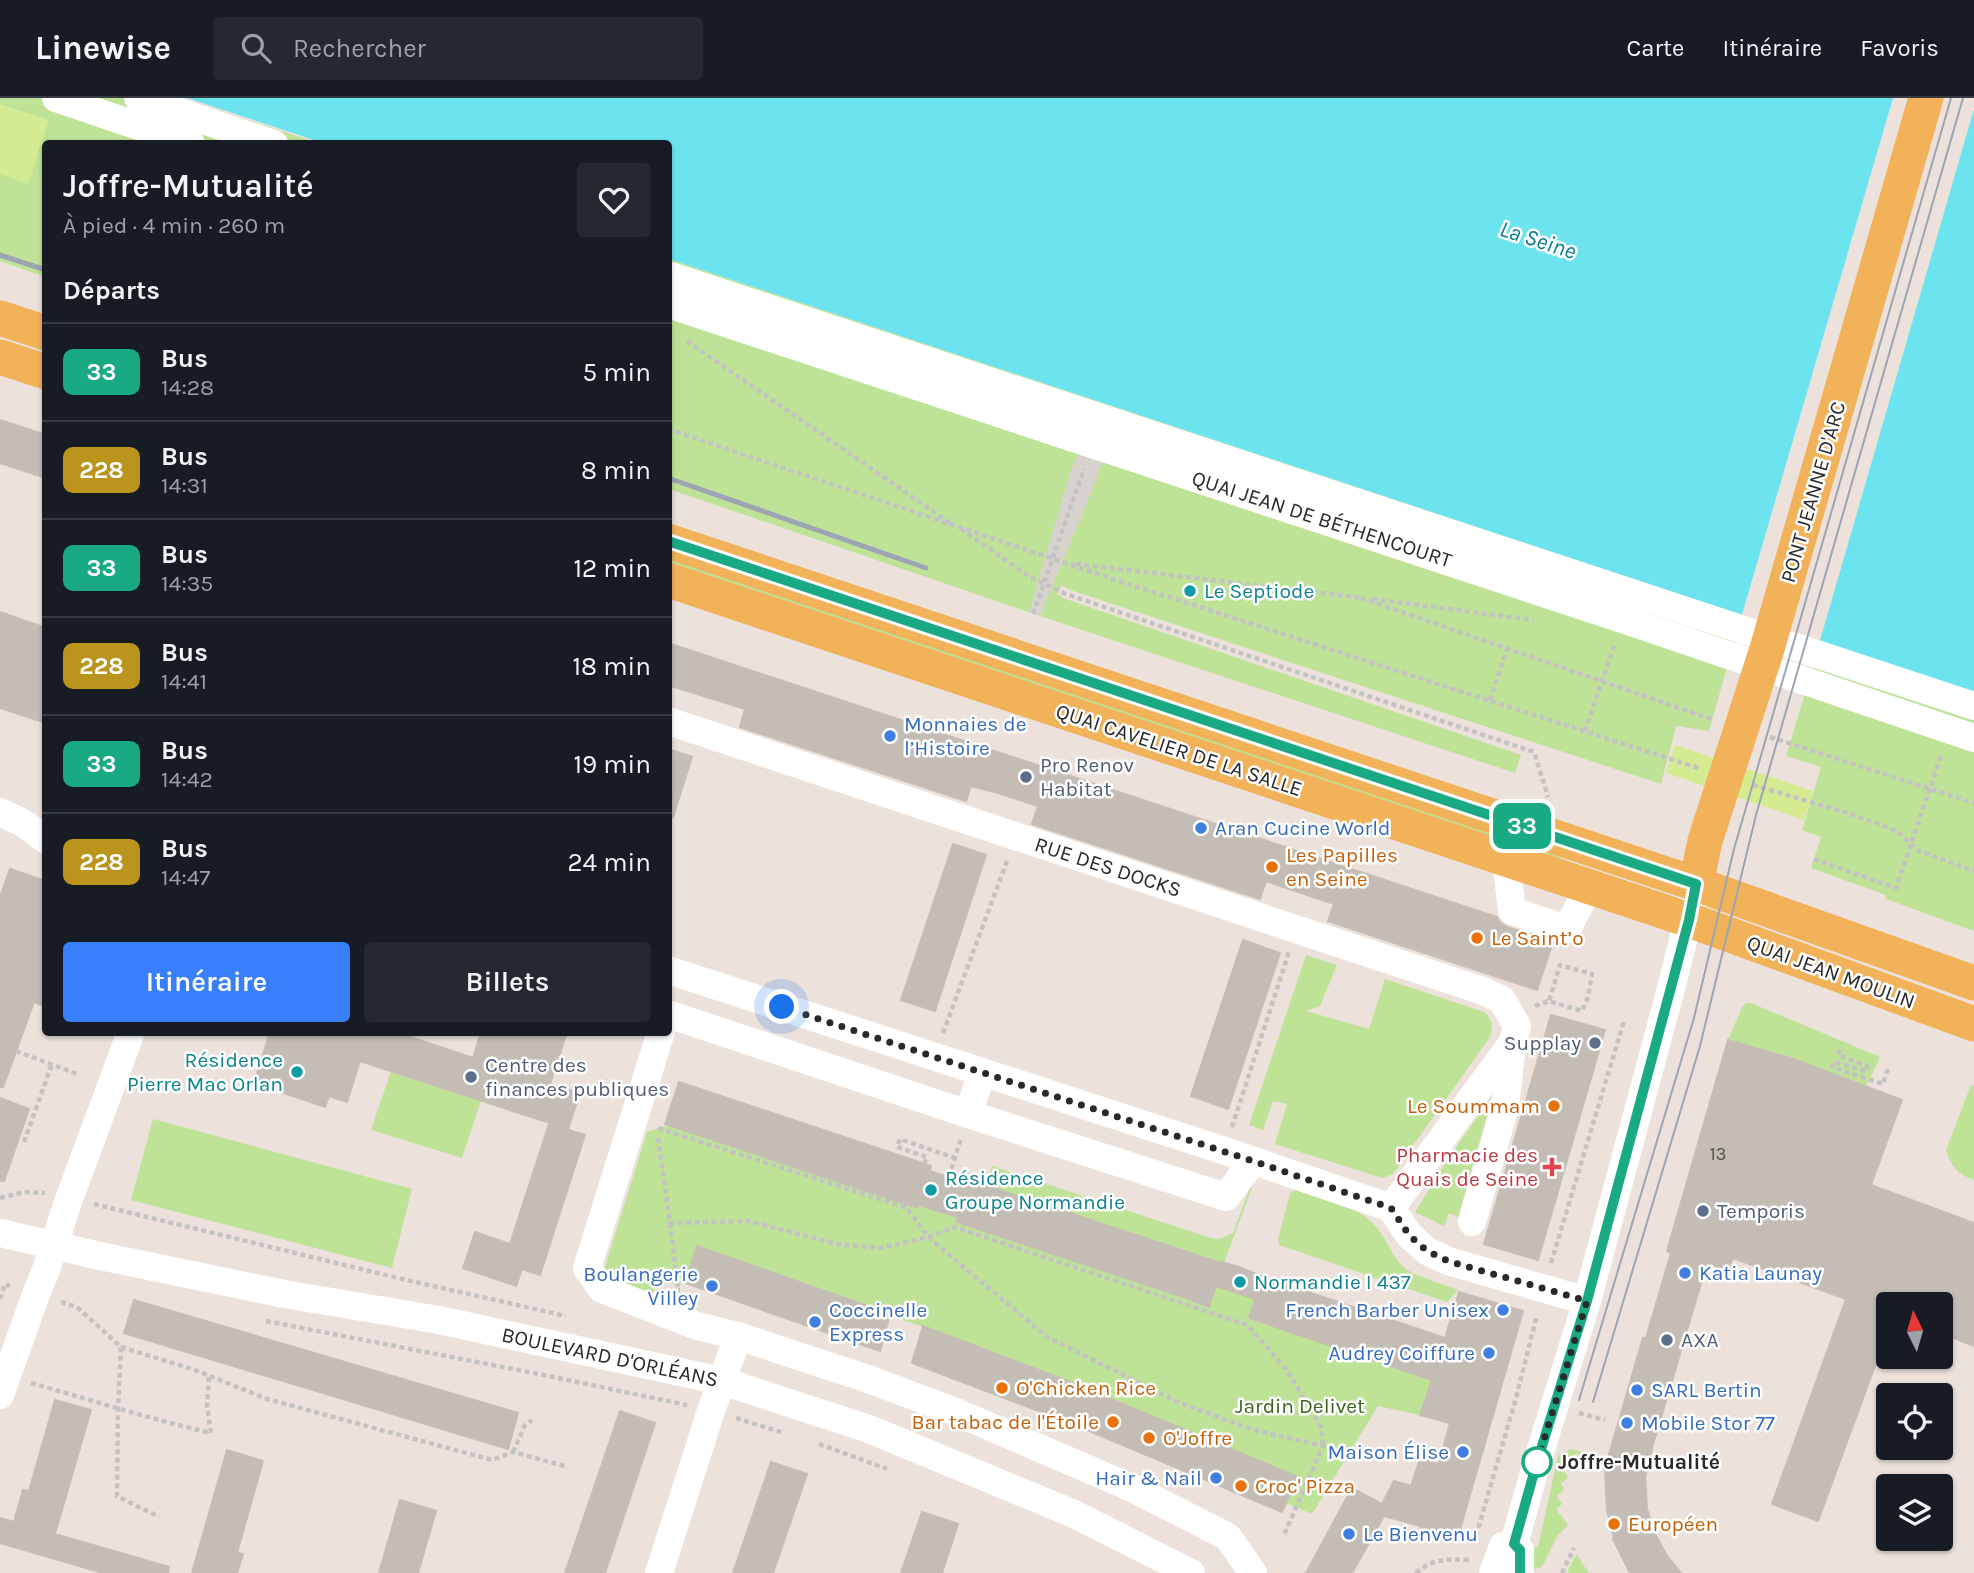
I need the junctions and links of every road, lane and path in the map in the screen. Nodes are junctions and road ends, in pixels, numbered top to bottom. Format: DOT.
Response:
graph roads {
  1 [pos="56,98"];
  2 [pos="138,98"];
  3 [pos="1926,98"];
  4 [pos="179,140"];
  5 [pos="262,140"];
  6 [pos="672,276"];
  7 [pos="672,305"];
  8 [pos="0,318"];
  9 [pos="42,332"];
  10 [pos="680,337"];
  11 [pos="0,357"];
  12 [pos="42,371"];
  13 [pos="672,430"];
  14 [pos="1088,459"];
  15 [pos="955,526"];
  16 [pos="672,542"];
  17 [pos="1068,563"];
  18 [pos="672,581"];
  19 [pos="1361,598"];
  20 [pos="1033,614"];
  21 [pos="1622,619"];
  22 [pos="1542,621"];
  23 [pos="1507,649"];
  24 [pos="1602,682"];
  25 [pos="1974,706"];
  26 [pos="672,722"];
  27 [pos="1721,722"];
  28 [pos="1585,731"];
  29 [pos="1962,734"];
  30 [pos="1760,735"];
  31 [pos="1930,788"];
  32 [pos="1548,797"];
  33 [pos="1974,803"];
  34 [pos="0,812"];
  35 [pos="42,836"];
  36 [pos="1016,837"];
  37 [pos="1506,859"];
  38 [pos="1815,859"];
  39 [pos="1696,884"];
  40 [pos="1589,887"];
  41 [pos="1689,920"];
  42 [pos="1296,929"];
  43 [pos="674,972"];
  44 [pos="1974,983"];
  45 [pos="1549,1001"];
  46 [pos="672,1013"];
  47 [pos="1624,1021"];
  48 [pos="1974,1024"];
  49 [pos="130,1036"];
  50 [pos="660,1036"];
  51 [pos="1513,1042"];
  52 [pos="1839,1050"];
  53 [pos="16,1051"];
  54 [pos="934,1057"];
  55 [pos="52,1064"];
  56 [pos="1888,1068"];
  57 [pos="982,1073"];
  58 [pos="77,1074"];
  59 [pos="968,1114"];
  60 [pos="655,1116"];
  61 [pos="657,1128"];
  62 [pos="24,1142"];
  63 [pos="1224,1151"];
  64 [pos="956,1158"];
  65 [pos="1253,1161"];
  66 [pos="925,1164"];
  67 [pos="949,1177"];
  68 [pos="9,1196"];
  69 [pos="0,1198"];
  70 [pos="1391,1208"];
  71 [pos="1472,1222"];
  72 [pos="670,1223"];
  73 [pos="0,1233"];
  74 [pos="928,1237"];
  75 [pos="53,1245"];
  76 [pos="1548,1273"];
  77 [pos="688,1292"];
  78 [pos="53,1300"];
  79 [pos="1587,1301"];
  80 [pos="1540,1304"];
  81 [pos="738,1336"];
  82 [pos="121,1347"];
  83 [pos="498,1366"];
  84 [pos="209,1376"];
  85 [pos="722,1381"];
  86 [pos="3,1386"];
  87 [pos="118,1407"];
  88 [pos="711,1411"];
  89 [pos="532,1420"];
  90 [pos="790,1435"];
  91 [pos="814,1442"];
  92 [pos="1322,1446"];
  93 [pos="513,1451"];
  94 [pos="568,1467"];
  95 [pos="891,1471"];
  96 [pos="159,1517"];
  97 [pos="1283,1537"];
  98 [pos="1514,1544"];
  99 [pos="1574,1548"];
  100 [pos="1481,1567"];
  101 [pos="659,1573"];
  102 [pos="1191,1573"];
  103 [pos="1253,1573"];
  104 [pos="1416,1573"];
  105 [pos="1520,1573"];
  106 [pos="1562,1573"];
  1 -- 4 [label="street"];
  2 -- 5 [label="street"];
  3 -- 39 [label="main road, PONT JEANNE D'ARC"];
  6 -- 25 [label="street, QUAI JEAN DE BÉTHENCOURT"];
  7 -- 21 [label="street, QUAI JEAN DE BÉTHENCOURT"];
  8 -- 9 [label="main road"];
  10 -- 15 [label="path"];
  11 -- 12 [label="main road"];
  13 -- 15 [label="path"];
  14 -- 20 [label="path"];
  15 -- 17 [label="path"];
  15 -- 32 [label="path"];
  16 -- 39 [label="main road, QUAI CAVELIER DE LA SALLE"];
  17 -- 19 [label="path"];
  17 -- 23 [label="path"];
  18 -- 37 [label="main road, QUAI CAVELIER DE LA SALLE"];
  19 -- 22 [label="path"];
  19 -- 23 [label="path"];
  21 -- 24 [label="path"];
  21 -- 29 [label="street, QUAI JEAN DE BÉTHENCOURT"];
  23 -- 24 [label="path"];
  24 -- 27 [label="path"];
  24 -- 28 [label="path"];
  26 -- 36 [label="street, RUE DES DOCKS"];
  29 -- 31 [label="path"];
  30 -- 31 [label="path"];
  31 -- 33 [label="path"];
  31 -- 38 [label="path"];
  34 -- 35 [label="street"];
  36 -- 42 [label="street, RUE DES DOCKS"];
  36 -- 54 [label="path"];
  37 -- 40 [label="main road, QUAI CAVELIER DE LA SALLE"];
  37 -- 40 [label="street"];
  39 -- 41 [label="street"];
  39 -- 44 [label="main road, QUAI JEAN MOULIN"];
  40 -- 41 [label="main road, QUAI CAVELIER DE LA SALLE"];
  41 -- 48 [label="main road, QUAI JEAN MOULIN"];
  41 -- 79 [label="street"];
  42 -- 51 [label="street, RUE DES DOCKS"];
  42 -- 63 [label="path"];
  43 -- 54 [label="street"];
  45 -- 45 [label="path"];
  46 -- 59 [label="street"];
  47 -- 76 [label="path"];
  49 -- 75 [label="street"];
  50 -- 81 [label="street"];
  51 -- 70 [label="street"];
  51 -- 71 [label="street, RUE DES DOCKS"];
  52 -- 56 [label="path"];
  53 -- 55 [label="path"];
  54 -- 57 [label="street"];
  55 -- 58 [label="path"];
  55 -- 62 [label="path"];
  57 -- 59 [label="street"];
  57 -- 63 [label="street"];
  59 -- 64 [label="path"];
  59 -- 65 [label="street"];
  60 -- 61 [label="path"];
  61 -- 72 [label="path"];
  61 -- 74 [label="path"];
  63 -- 65 [label="street"];
  64 -- 66 [label="path"];
  64 -- 67 [label="path"];
  65 -- 70 [label="street"];
  68 -- 69 [label="path"];
  70 -- 79 [label="street"];
  72 -- 74 [label="path"];
  72 -- 77 [label="path"];
  73 -- 75 [label="street, BOULEVARD D'ORLÉANS"];
  74 -- 92 [label="path"];
  74 -- 92 [label="path"];
  75 -- 85 [label="street, BOULEVARD D'ORLÉANS"];
  75 -- 86 [label="street"];
  78 -- 82 [label="path"];
  79 -- 98 [label="street"];
  80 -- 100 [label="path"];
  81 -- 85 [label="street"];
  81 -- 103 [label="street"];
  82 -- 84 [label="path"];
  82 -- 87 [label="path"];
  83 -- 88 [label="path"];
  84 -- 87 [label="path"];
  84 -- 93 [label="path"];
  85 -- 88 [label="street"];
  85 -- 102 [label="street, BOULEVARD D'ORLÉANS"];
  86 -- 87 [label="path"];
  87 -- 96 [label="path"];
  88 -- 90 [label="path"];
  88 -- 101 [label="street"];
  89 -- 93 [label="path"];
  91 -- 95 [label="path"];
  92 -- 97 [label="path"];
  93 -- 94 [label="path"];
  98 -- 100 [label="street"];
  98 -- 105 [label="street"];
  99 -- 106 [label="path"];
  100 -- 104 [label="path"];
}
